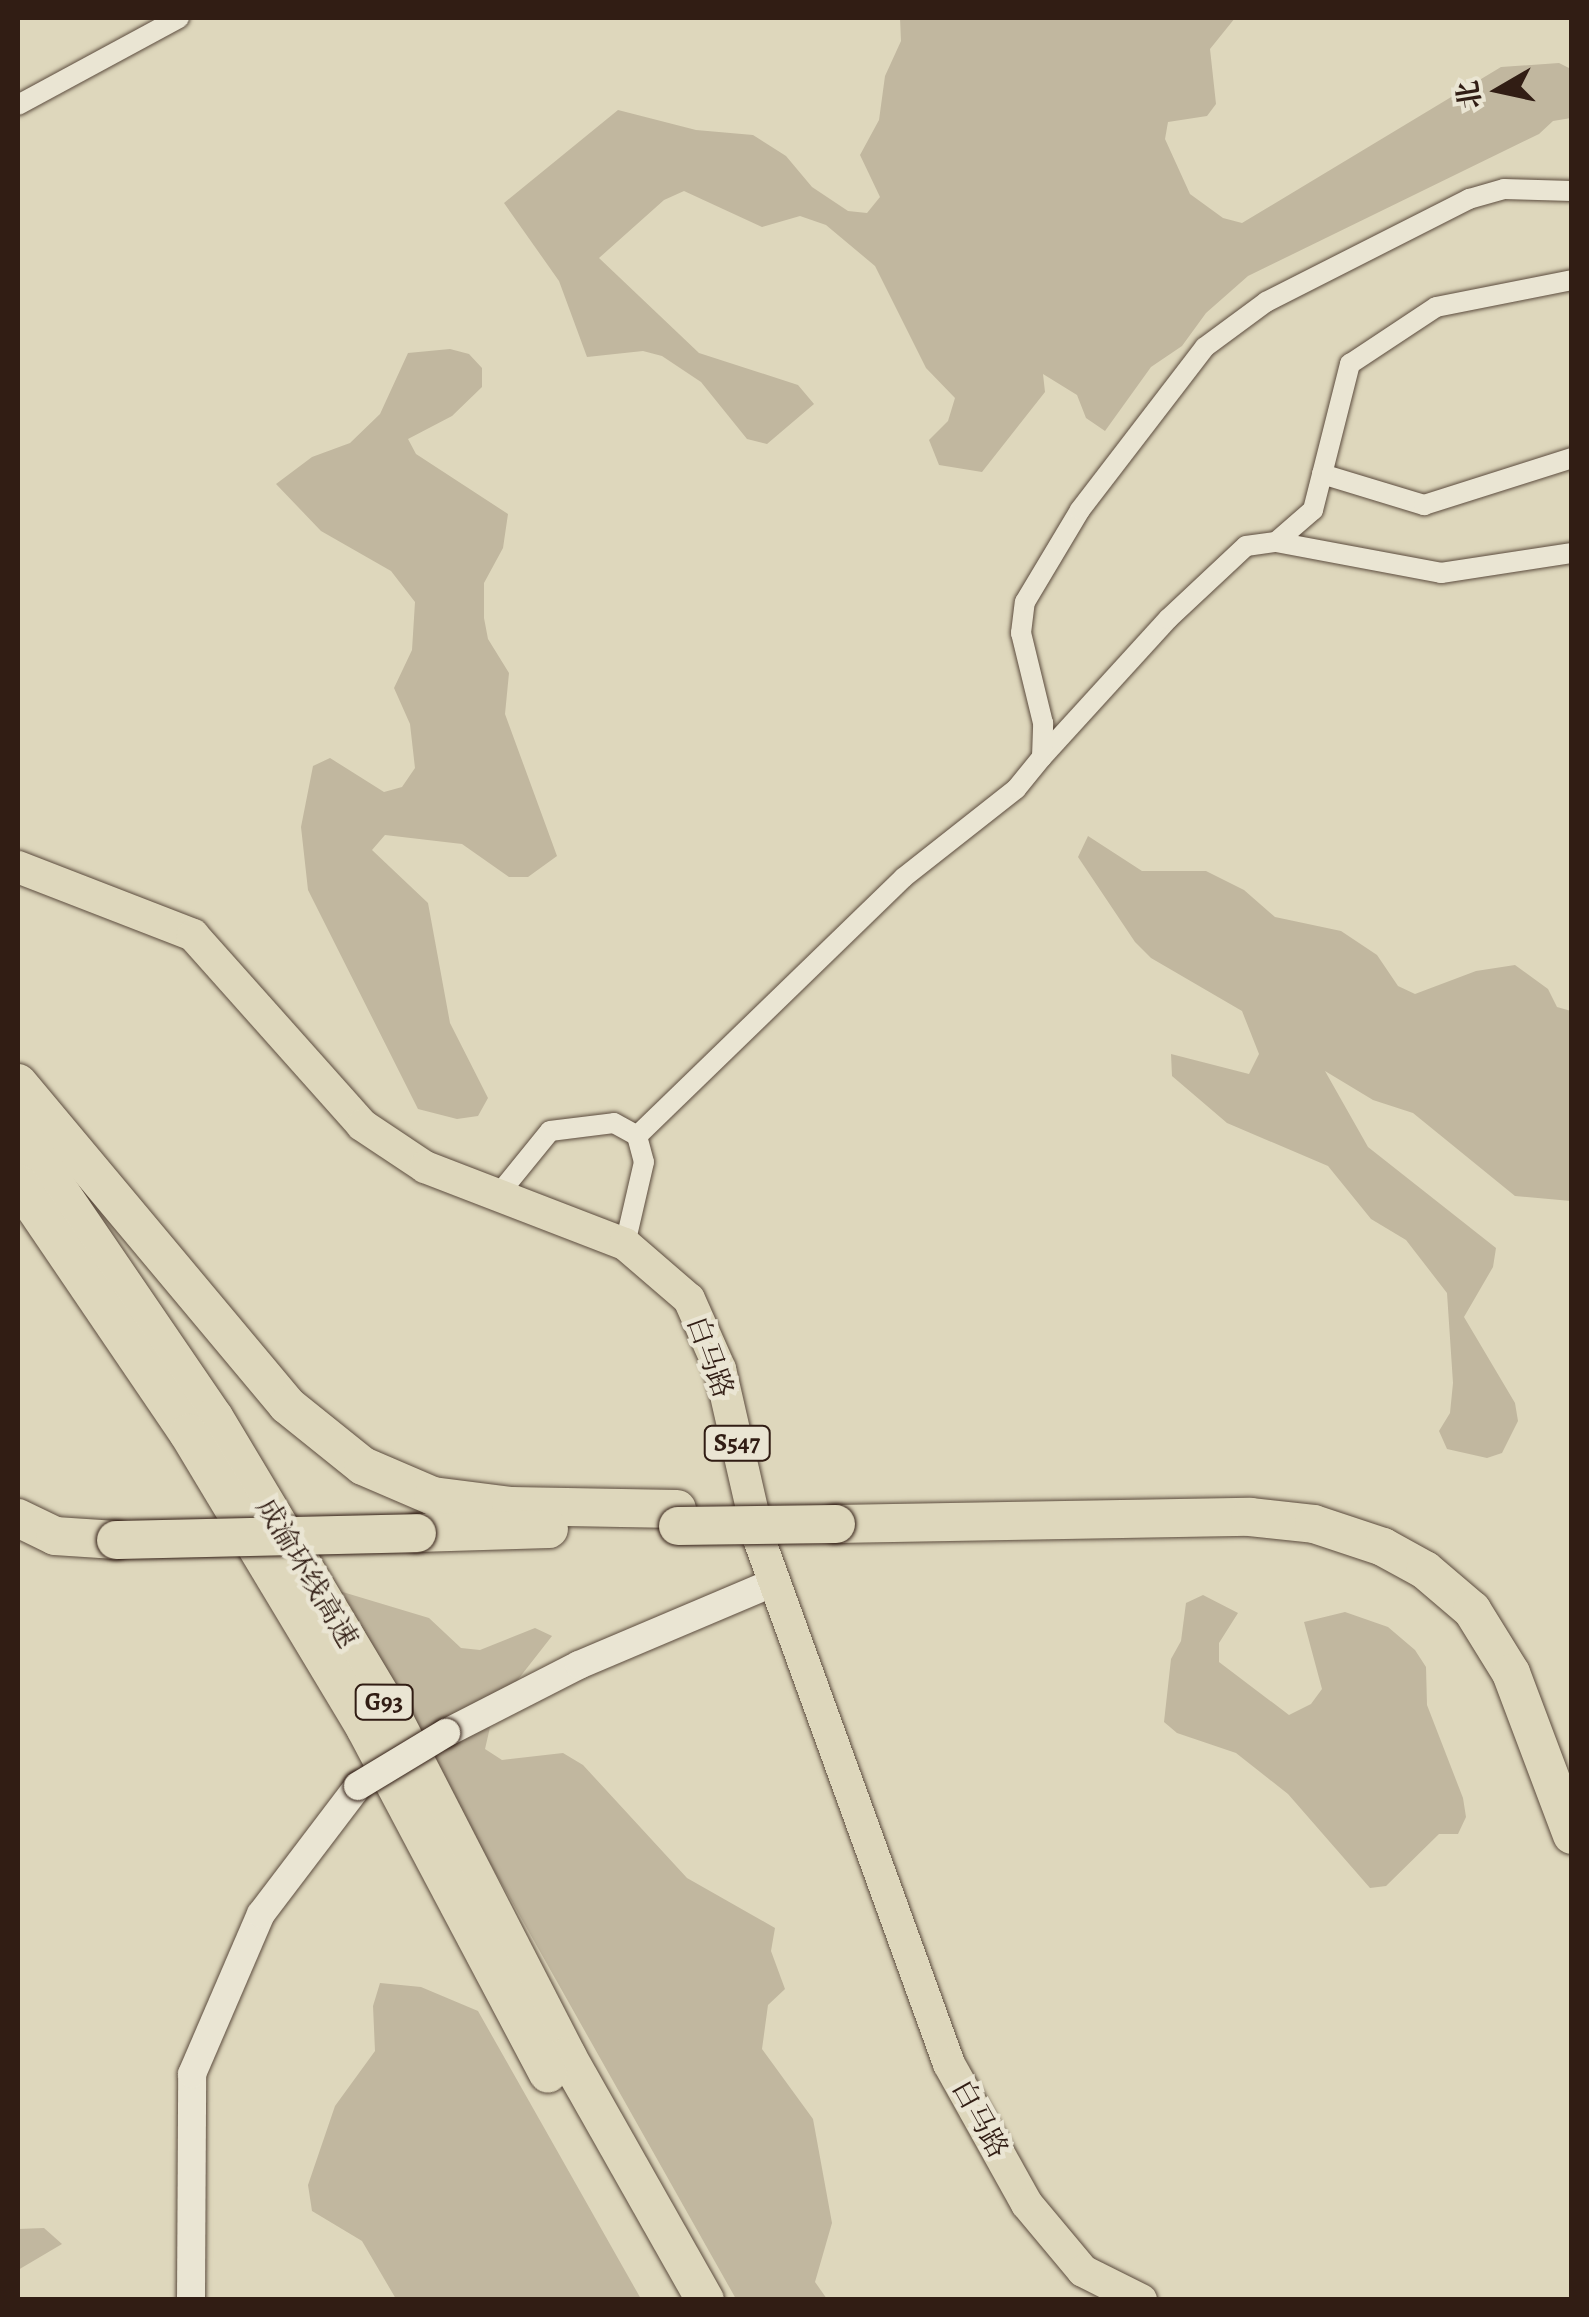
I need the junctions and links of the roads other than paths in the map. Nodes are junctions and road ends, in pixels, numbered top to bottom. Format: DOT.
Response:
graph roads {
  1 [pos="179,18"];
  2 [pos="18,106"];
  3 [pos="1572,191"];
  4 [pos="1572,280"];
  5 [pos="1572,458"];
  6 [pos="1322,474"];
  7 [pos="1276,542"];
  8 [pos="1572,553"];
  9 [pos="1042,757"];
  10 [pos="18,867"];
  11 [pos="18,1083"];
  12 [pos="18,1130"];
  13 [pos="637,1136"];
  14 [pos="18,1183"];
  15 [pos="498,1196"];
  16 [pos="624,1244"];
  17 [pos="835,1516"];
  18 [pos="18,1518"];
  19 [pos="678,1518"];
  20 [pos="775,1582"];
  21 [pos="1572,1780"];
  22 [pos="1572,1835"];
  23 [pos="191,2300"];
  24 [pos="676,2300"];
  25 [pos="705,2300"];
  26 [pos="1142,2300"];
  1 -- 2 [label="street"];
  3 -- 9 [label="street"];
  4 -- 6 [label="street"];
  5 -- 6 [label="street"];
  6 -- 7 [label="street"];
  7 -- 8 [label="street"];
  7 -- 9 [label="street"];
  9 -- 13 [label="street"];
  10 -- 15 [label="main road, 白马路 / S547"];
  11 -- 19 [label="highway"];
  12 -- 25 [label="highway, 成渝环线高速 / G93"];
  13 -- 15 [label="street"];
  13 -- 16 [label="street"];
  14 -- 24 [label="highway, 成渝环线高速 / G93"];
  15 -- 16 [label="main road, 白马路 / S547"];
  16 -- 20 [label="main road, 白马路 / S547"];
  17 -- 19 [label="highway, bridge"];
  17 -- 21 [label="highway"];
  17 -- 22 [label="highway"];
  18 -- 19 [label="highway, bridge"];
  20 -- 23 [label="street, bridge"];
  20 -- 26 [label="main road, 白马路 / S547"];
}
